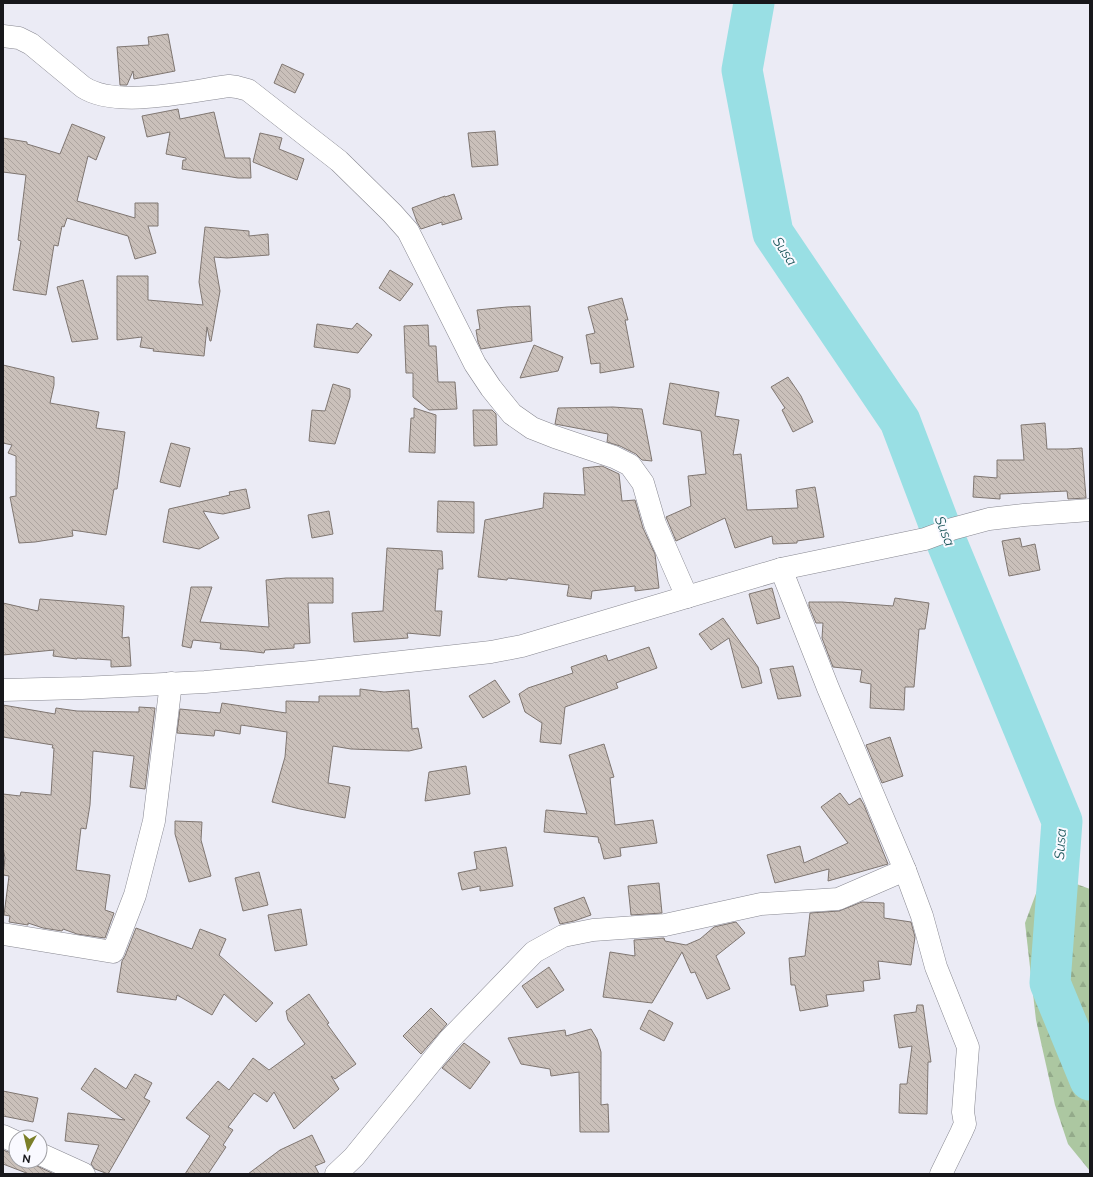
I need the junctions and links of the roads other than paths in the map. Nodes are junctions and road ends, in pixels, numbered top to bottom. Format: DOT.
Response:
graph roads {
  1 [pos="3,36"];
  2 [pos="1090,510"];
  3 [pos="781,569"];
  4 [pos="687,597"];
  5 [pos="171,683"];
  6 [pos="3,690"];
  7 [pos="905,870"];
  8 [pos="3,934"];
  9 [pos="48,1158"];
  10 [pos="84,1174"];
  11 [pos="336,1174"];
  12 [pos="942,1174"];
  1 -- 4 [label="street"];
  2 -- 3 [label="street"];
  3 -- 4 [label="street"];
  3 -- 7 [label="street"];
  4 -- 5 [label="street"];
  5 -- 6 [label="street"];
  5 -- 8 [label="street"];
  7 -- 11 [label="street"];
  7 -- 12 [label="street"];
  9 -- 10 [label="street"];
}
